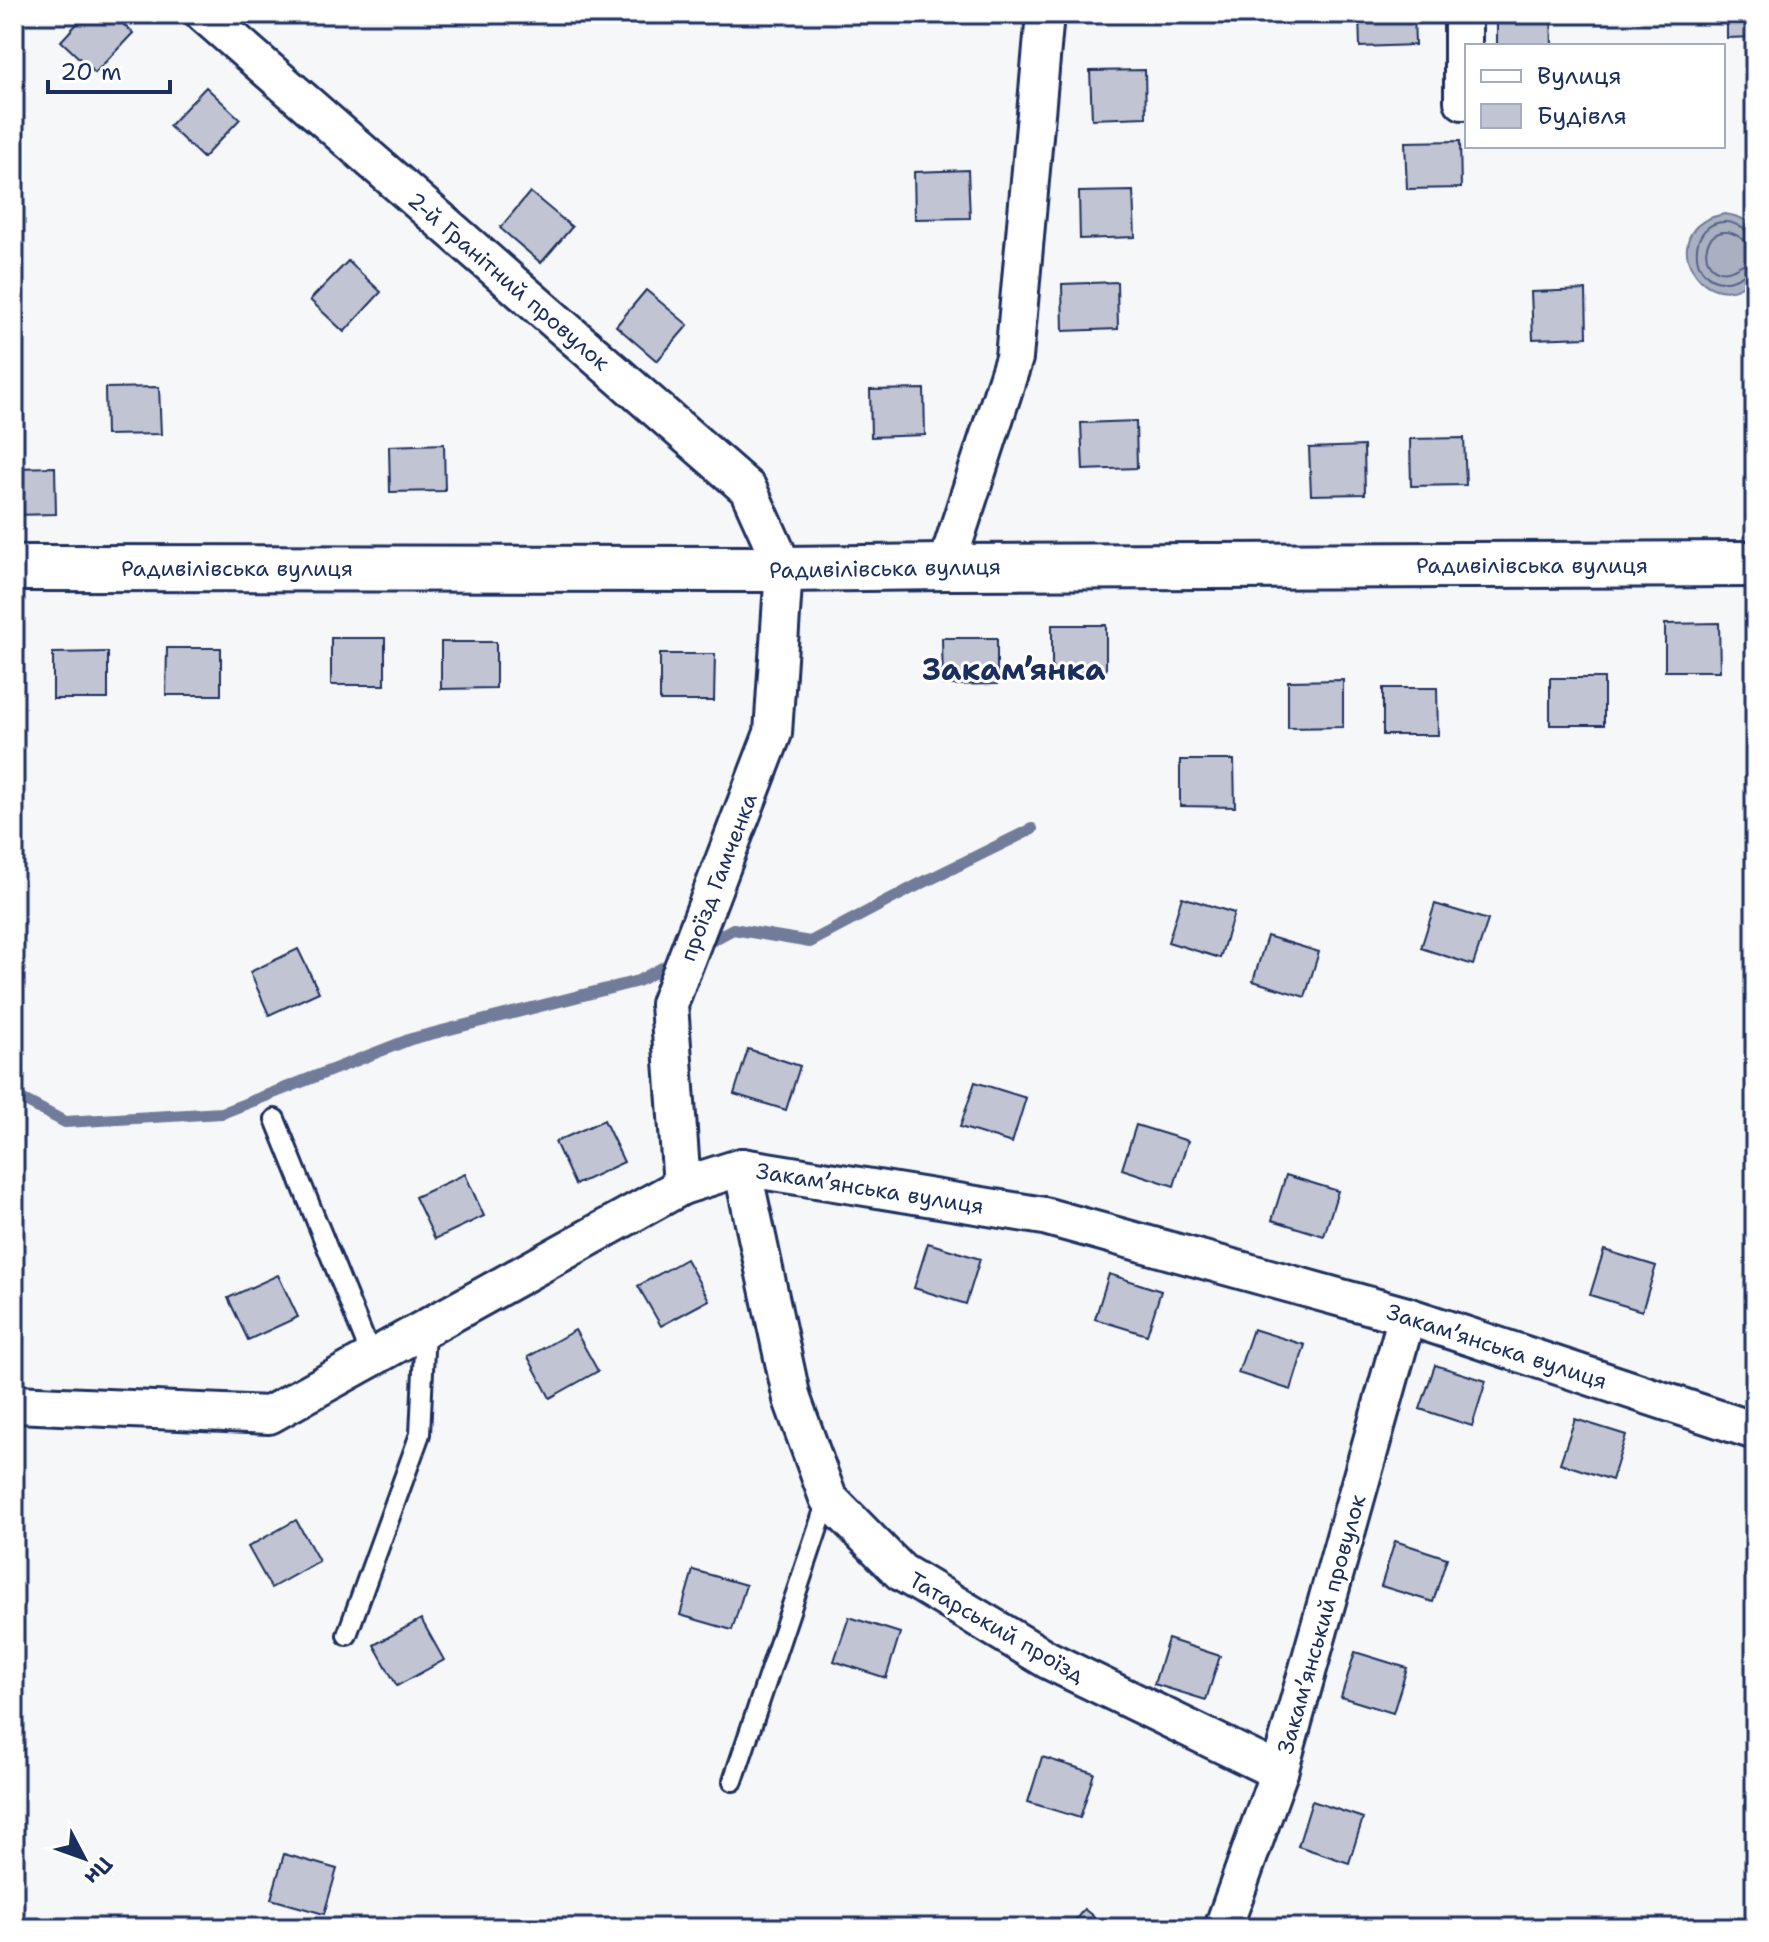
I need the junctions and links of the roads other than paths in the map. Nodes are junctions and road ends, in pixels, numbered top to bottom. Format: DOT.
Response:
graph roads {
  1 [pos="204,14"];
  2 [pos="1045,14"];
  3 [pos="1463,14"];
  4 [pos="1463,101"];
  5 [pos="1755,564"];
  6 [pos="946,567"];
  7 [pos="14,568"];
  8 [pos="784,569"];
  9 [pos="275,1119"];
  10 [pos="742,1167"];
  11 [pos="682,1186"];
  12 [pos="1407,1316"];
  13 [pos="425,1329"];
  14 [pos="372,1358"];
  15 [pos="14,1404"];
  16 [pos="1755,1431"];
  17 [pos="828,1498"];
  18 [pos="347,1635"];
  19 [pos="1279,1772"];
  20 [pos="733,1781"];
  21 [pos="1223,1928"];
  1 -- 8 [label="street, 2-й Гранітний провулок"];
  2 -- 6 [label="street"];
  3 -- 4 [label="street"];
  5 -- 6 [label="street, Радивілівська вулиця"];
  6 -- 8 [label="street, Радивілівська вулиця"];
  7 -- 8 [label="street, Радивілівська вулиця"];
  8 -- 11 [label="street, проїзд Гамченка"];
  9 -- 14 [label="lane"];
  10 -- 11 [label="street, Закамʼянська вулиця"];
  10 -- 12 [label="street, Закамʼянська вулиця"];
  10 -- 17 [label="street, Татарський проїзд"];
  11 -- 13 [label="street, Закамʼянська вулиця"];
  12 -- 16 [label="street, Закамʼянська вулиця"];
  12 -- 19 [label="street, Закамʼянський провулок"];
  13 -- 14 [label="street, Закамʼянська вулиця"];
  13 -- 18 [label="lane"];
  14 -- 15 [label="street, Закамʼянська вулиця"];
  17 -- 19 [label="street, Татарський проїзд"];
  17 -- 20 [label="lane"];
  19 -- 21 [label="street, Закамʼянський провулок"];
}
